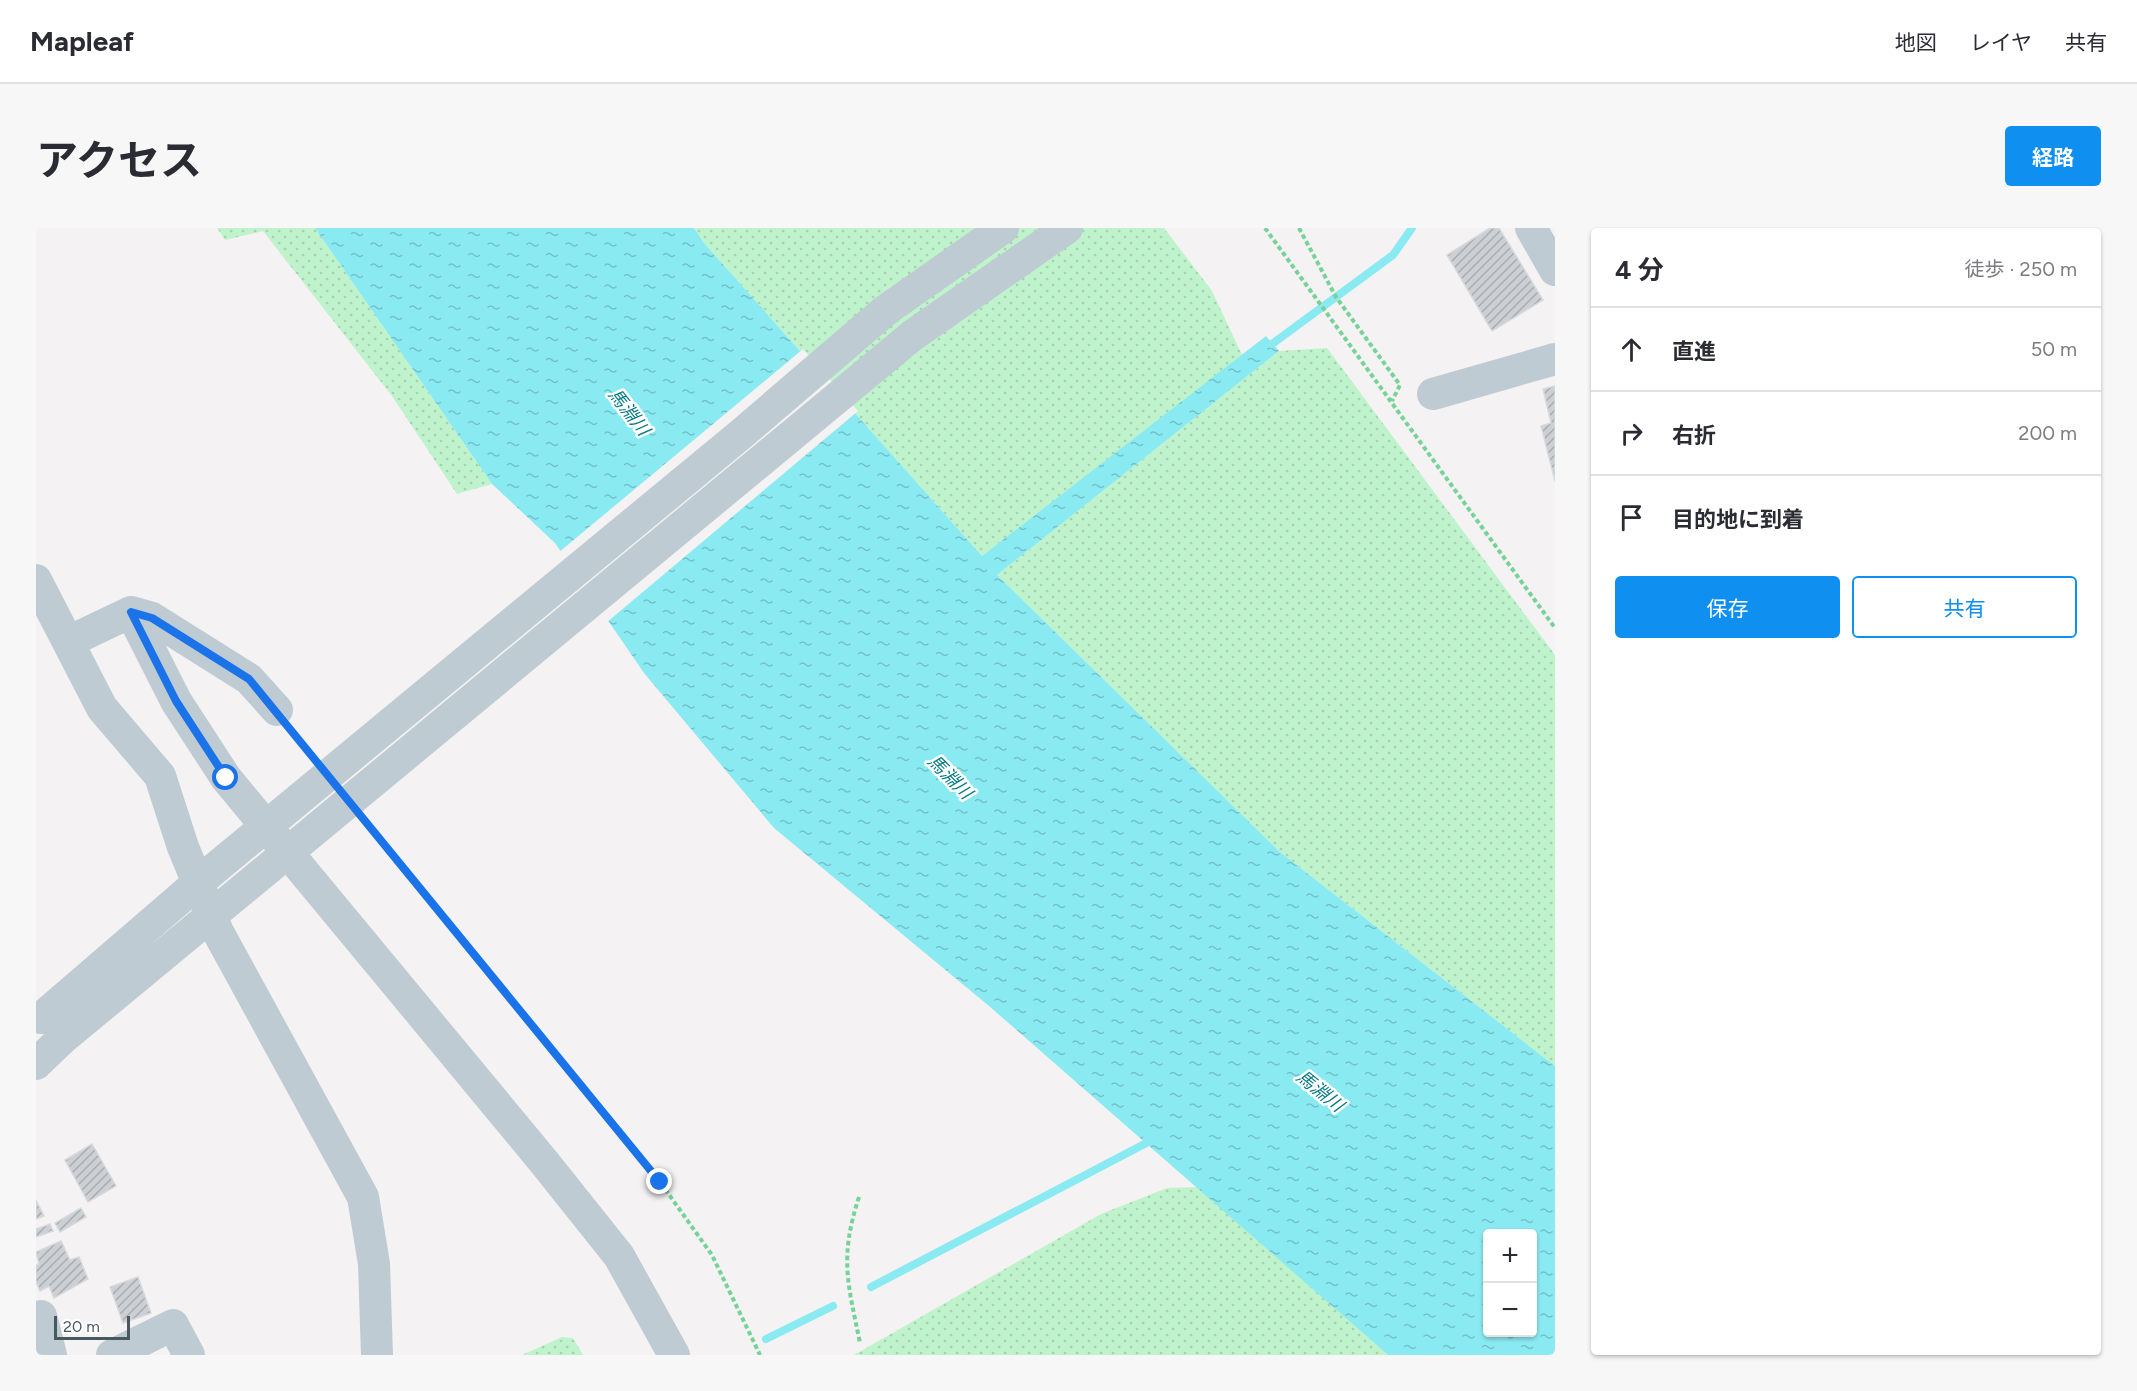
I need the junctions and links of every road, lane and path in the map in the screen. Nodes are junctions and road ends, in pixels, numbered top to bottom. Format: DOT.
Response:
graph roads {
  1 [pos="1003,228"];
  2 [pos="1067,228"];
  3 [pos="1265,228"];
  4 [pos="1299,228"];
  5 [pos="1531,228"];
  6 [pos="1555,270"];
  7 [pos="1555,359"];
  8 [pos="1433,394"];
  9 [pos="1392,402"];
  10 [pos="36,580"];
  11 [pos="131,612"];
  12 [pos="1555,628"];
  13 [pos="68,642"];
  14 [pos="277,710"];
  15 [pos="312,755"];
  16 [pos="363,817"];
  17 [pos="46,1026"];
  18 [pos="36,1064"];
  19 [pos="859,1197"];
  20 [pos="41,1316"];
  21 [pos="860,1343"];
  22 [pos="51,1355"];
  23 [pos="111,1355"];
  24 [pos="189,1355"];
  25 [pos="376,1355"];
  26 [pos="674,1355"];
  27 [pos="760,1355"];
  1 -- 17 [label="street, bridge"];
  2 -- 17 [label="street, bridge"];
  3 -- 9 [label="path"];
  4 -- 9 [label="path"];
  5 -- 6 [label="street"];
  7 -- 8 [label="street"];
  9 -- 12 [label="path"];
  10 -- 13 [label="street"];
  11 -- 13 [label="street"];
  11 -- 14 [label="street"];
  11 -- 26 [label="street"];
  13 -- 25 [label="street"];
  14 -- 15 [label="path"];
  16 -- 27 [label="path"];
  17 -- 18 [label="street"];
  19 -- 21 [label="path"];
  20 -- 22 [label="street"];
  23 -- 24 [label="street"];
}
